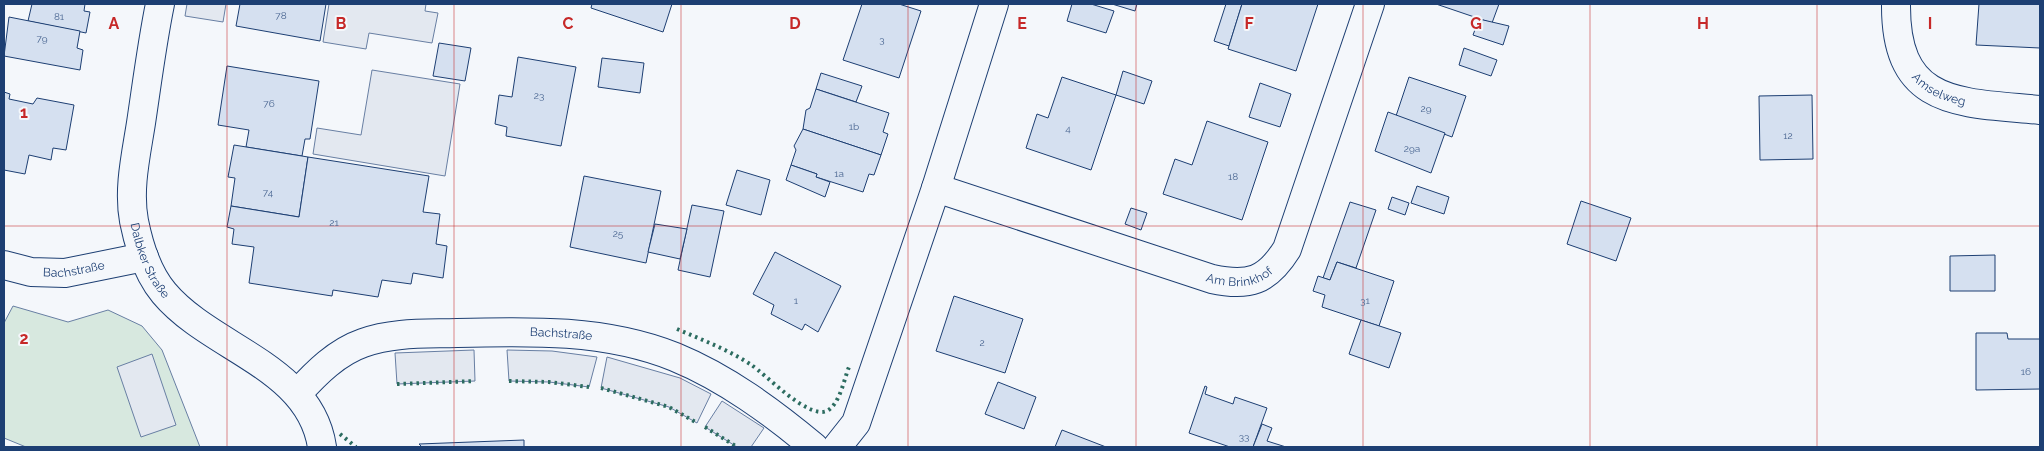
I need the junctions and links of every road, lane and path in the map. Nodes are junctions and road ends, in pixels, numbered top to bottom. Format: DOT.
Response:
graph roads {
  1 [pos="160,4"];
  2 [pos="994,4"];
  3 [pos="1370,4"];
  4 [pos="1896,4"];
  5 [pos="2040,110"];
  6 [pos="936,188"];
  7 [pos="144,257"];
  8 [pos="4,265"];
  9 [pos="298,393"];
  10 [pos="322,447"];
  11 [pos="814,447"];
  12 [pos="837,447"];
  1 -- 7 [label="street, Dalbker Straße"];
  2 -- 6 [label="street"];
  3 -- 6 [label="street, Am Brinkhof"];
  4 -- 5 [label="street, Amselweg"];
  6 -- 12 [label="street"];
  7 -- 8 [label="street, Bachstraße"];
  7 -- 9 [label="street, Dalbker Straße"];
  9 -- 10 [label="street, Dalbker Straße"];
  9 -- 11 [label="street, Bachstraße"];
}
